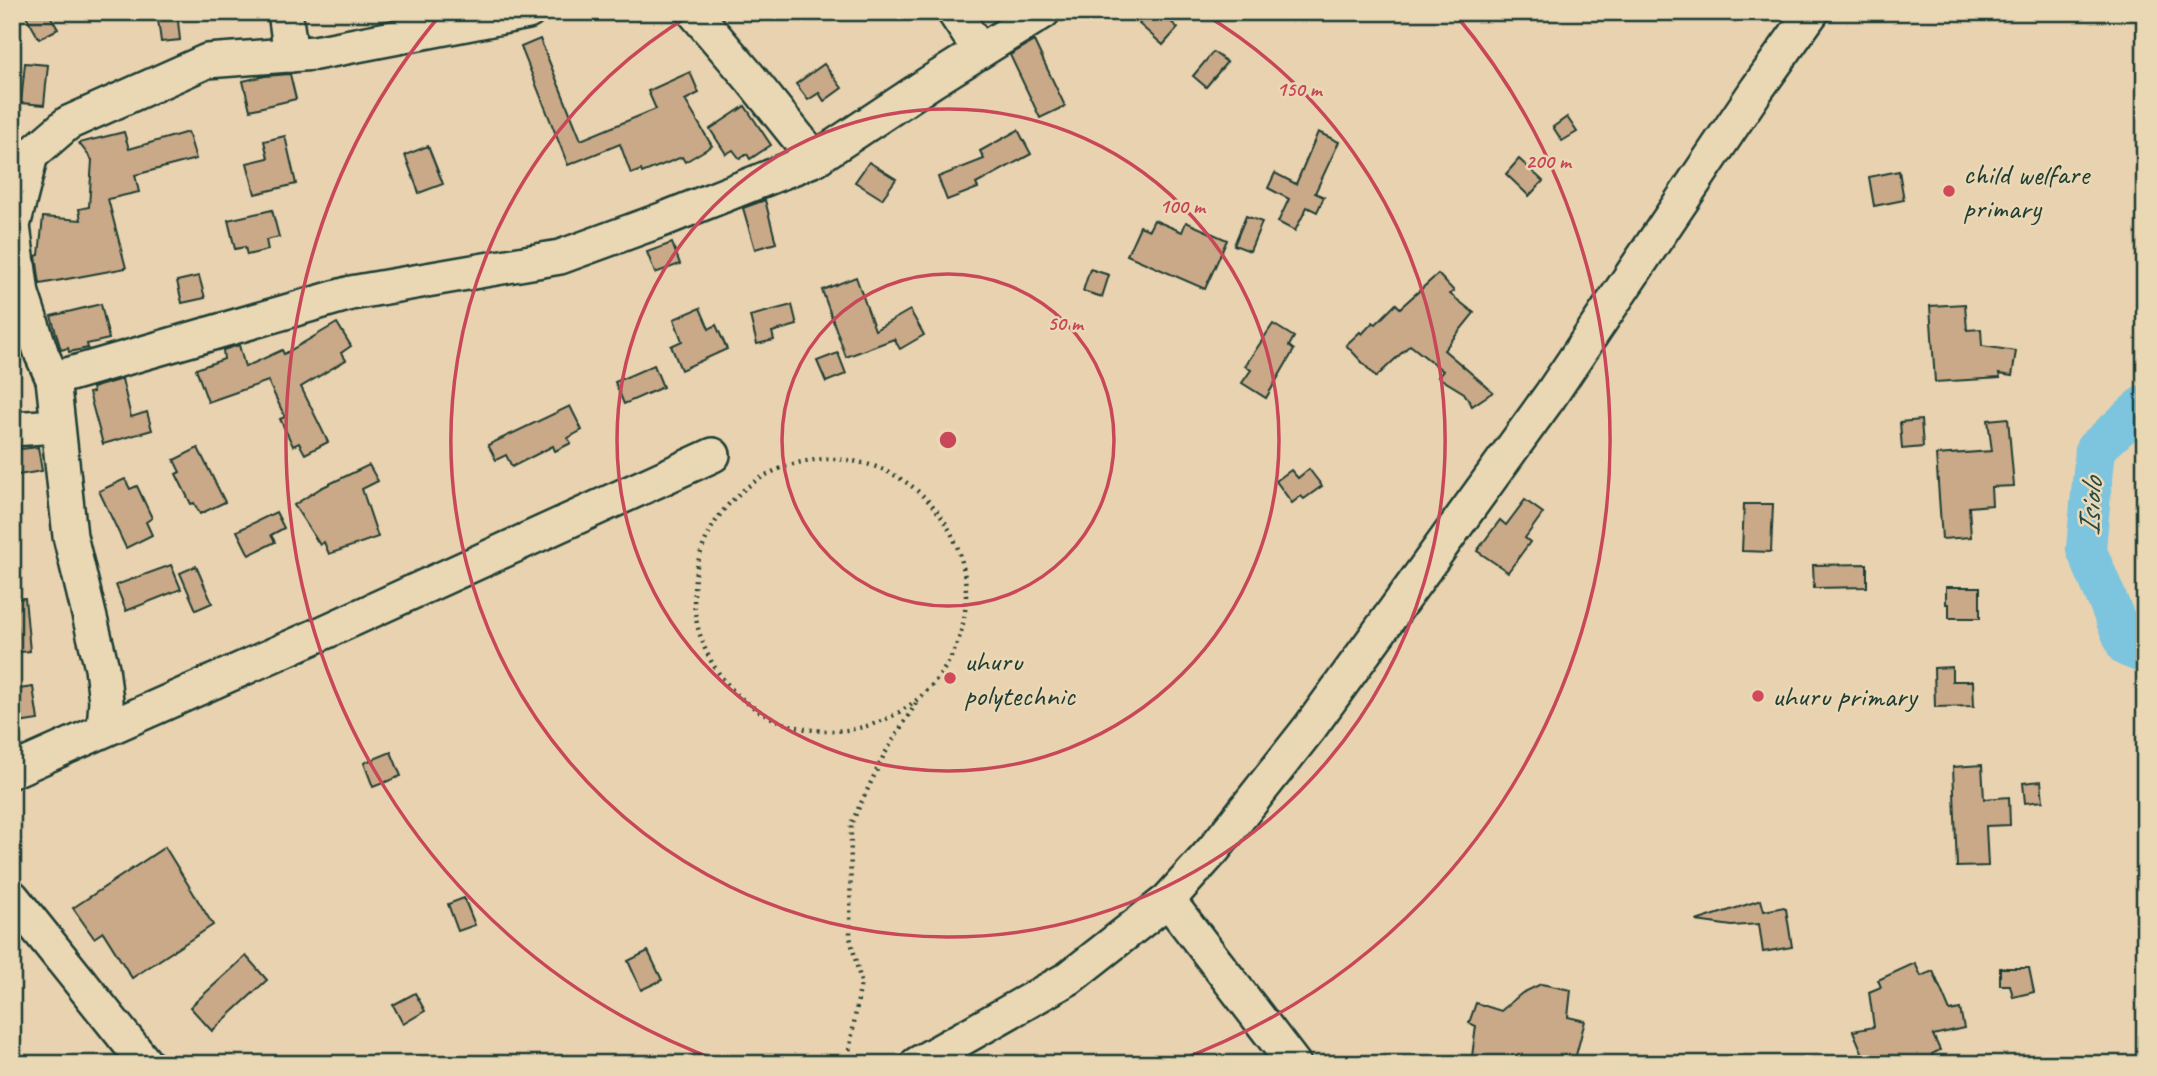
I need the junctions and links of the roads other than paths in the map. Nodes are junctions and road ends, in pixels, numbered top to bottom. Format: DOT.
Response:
graph roads {
  1 [pos="285,12"];
  2 [pos="528,12"];
  3 [pos="694,12"];
  4 [pos="954,12"];
  5 [pos="1043,12"];
  6 [pos="1812,12"];
  7 [pos="980,51"];
  8 [pos="291,55"];
  9 [pos="815,159"];
  10 [pos="53,379"];
  11 [pos="57,426"];
  12 [pos="12,429"];
  13 [pos="713,455"];
  14 [pos="104,729"];
  15 [pos="12,771"];
  16 [pos="12,897"];
  17 [pos="1168,900"];
  18 [pos="146,1064"];
  19 [pos="917,1064"];
  20 [pos="1294,1064"];
  1 -- 8 [label="street"];
  2 -- 8 [label="street"];
  3 -- 9 [label="street"];
  4 -- 7 [label="street"];
  5 -- 7 [label="street"];
  6 -- 17 [label="street"];
  7 -- 9 [label="street"];
  8 -- 10 [label="street"];
  9 -- 10 [label="street"];
  10 -- 11 [label="street"];
  11 -- 12 [label="street"];
  11 -- 14 [label="street"];
  13 -- 14 [label="street"];
  14 -- 15 [label="street"];
  16 -- 18 [label="street"];
  17 -- 19 [label="street"];
  17 -- 20 [label="street"];
}
